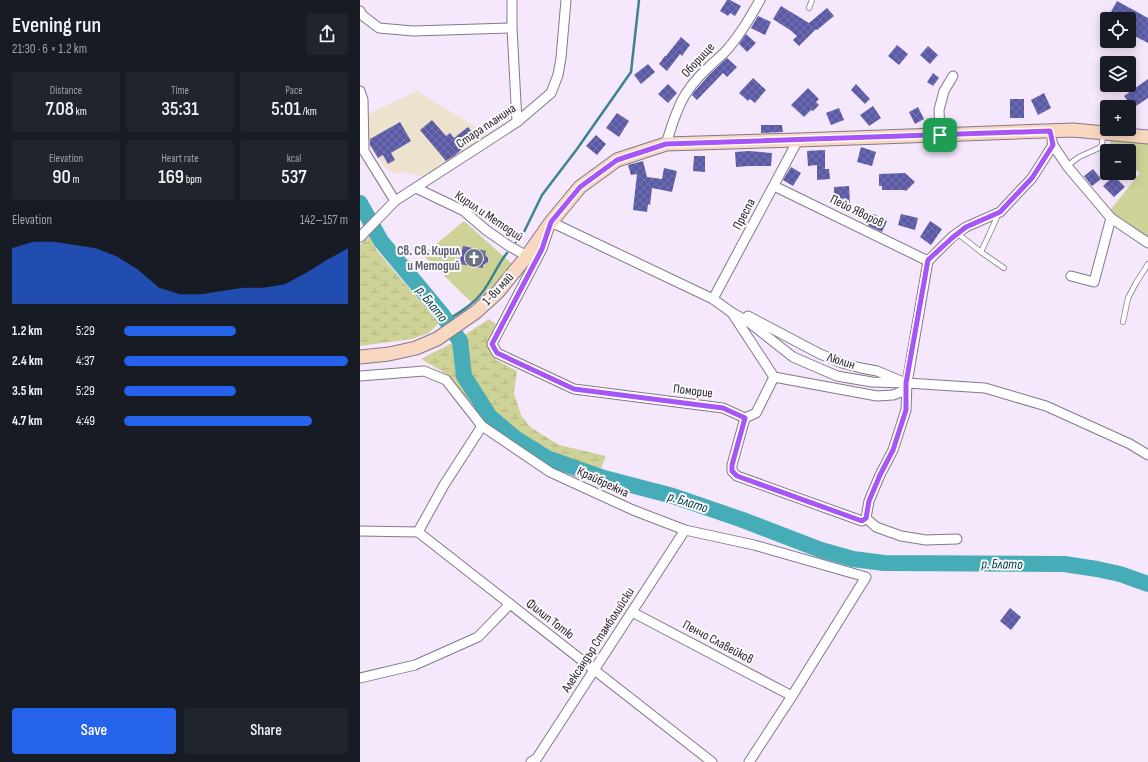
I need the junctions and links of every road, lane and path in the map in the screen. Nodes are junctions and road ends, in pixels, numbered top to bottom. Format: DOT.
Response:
graph roads {
  1 [pos="512,0"];
  2 [pos="566,0"];
  3 [pos="760,0"];
  4 [pos="812,0"];
  5 [pos="809,8"];
  6 [pos="361,13"];
  7 [pos="512,28"];
  8 [pos="953,76"];
  9 [pos="360,91"];
  10 [pos="517,122"];
  11 [pos="1050,131"];
  12 [pos="1100,132"];
  13 [pos="940,135"];
  14 [pos="1103,136"];
  15 [pos="1136,136"];
  16 [pos="1148,137"];
  17 [pos="798,140"];
  18 [pos="666,144"];
  19 [pos="1053,145"];
  20 [pos="1067,166"];
  21 [pos="774,186"];
  22 [pos="416,188"];
  23 [pos="395,201"];
  24 [pos="1000,212"];
  25 [pos="1111,218"];
  26 [pos="551,222"];
  27 [pos="957,233"];
  28 [pos="360,237"];
  29 [pos="1148,244"];
  30 [pos="981,252"];
  31 [pos="527,256"];
  32 [pos="928,260"];
  33 [pos="1148,264"];
  34 [pos="1004,268"];
  35 [pos="1071,276"];
  36 [pos="713,299"];
  37 [pos="722,305"];
  38 [pos="731,312"];
  39 [pos="1123,322"];
  40 [pos="360,357"];
  41 [pos="360,376"];
  42 [pos="774,377"];
  43 [pos="906,387"];
  44 [pos="745,418"];
  45 [pos="482,426"];
  46 [pos="1148,455"];
  47 [pos="866,518"];
  48 [pos="685,530"];
  49 [pos="360,531"];
  50 [pos="418,532"];
  51 [pos="957,539"];
  52 [pos="510,604"];
  53 [pos="632,612"];
  54 [pos="594,671"];
  55 [pos="360,678"];
  56 [pos="792,696"];
  57 [pos="534,761"];
  58 [pos="712,762"];
  59 [pos="749,762"];
  1 -- 7 [label="street"];
  2 -- 10 [label="street, Стара планина"];
  3 -- 18 [label="street, Оборище"];
  4 -- 5 [label="lane"];
  6 -- 7 [label="street"];
  7 -- 10 [label="street"];
  8 -- 13 [label="street"];
  9 -- 23 [label="street"];
  10 -- 22 [label="street, Стара планина"];
  11 -- 12 [label="street, 1-ви май"];
  11 -- 13 [label="street, 1-ви май"];
  11 -- 19 [label="street"];
  13 -- 17 [label="street, 1-ви май"];
  14 -- 20 [label="lane"];
  15 -- 16 [label="street, 1-ви май"];
  17 -- 18 [label="street, 1-ви май"];
  17 -- 21 [label="street, Преспа"];
  18 -- 26 [label="street, 1-ви май"];
  19 -- 20 [label="street"];
  19 -- 24 [label="street"];
  20 -- 25 [label="street"];
  21 -- 32 [label="street, Пейо Яворов"];
  21 -- 36 [label="street, Преспа"];
  22 -- 23 [label="street, Стара планина"];
  22 -- 31 [label="street, Кирил и Методий"];
  23 -- 28 [label="street, Стара планина"];
  24 -- 27 [label="street"];
  24 -- 30 [label="lane"];
  25 -- 29 [label="street"];
  25 -- 35 [label="street"];
  26 -- 31 [label="street, 1-ви май"];
  26 -- 36 [label="street, Люлин"];
  26 -- 44 [label="street, Поморие"];
  27 -- 30 [label="lane"];
  27 -- 32 [label="street"];
  30 -- 34 [label="lane"];
  31 -- 40 [label="street, 1-ви май"];
  32 -- 43 [label="street"];
  33 -- 39 [label="lane"];
  36 -- 37 [label="street, Люлин"];
  37 -- 38 [label="street, Люлин"];
  37 -- 43 [label="street"];
  38 -- 42 [label="street"];
  38 -- 43 [label="street, Люлин"];
  41 -- 45 [label="street, Крайбрежна"];
  42 -- 43 [label="street"];
  42 -- 44 [label="street"];
  43 -- 46 [label="street, Люлин"];
  43 -- 47 [label="street"];
  44 -- 47 [label="street"];
  45 -- 48 [label="street, Крайбрежна"];
  45 -- 50 [label="street"];
  47 -- 51 [label="street"];
  48 -- 53 [label="street, Александър Стамболийски"];
  48 -- 56 [label="street, Крайбрежна"];
  49 -- 50 [label="street"];
  50 -- 52 [label="street, Филип Тотю"];
  52 -- 54 [label="street, Филип Тотю"];
  52 -- 55 [label="street"];
  53 -- 54 [label="street, Александър Стамболийски"];
  53 -- 56 [label="street, Пенчо Славейков"];
  54 -- 57 [label="street, Александър Стамболийски"];
  54 -- 58 [label="street, Филип Тотю"];
  56 -- 59 [label="street"];
}
